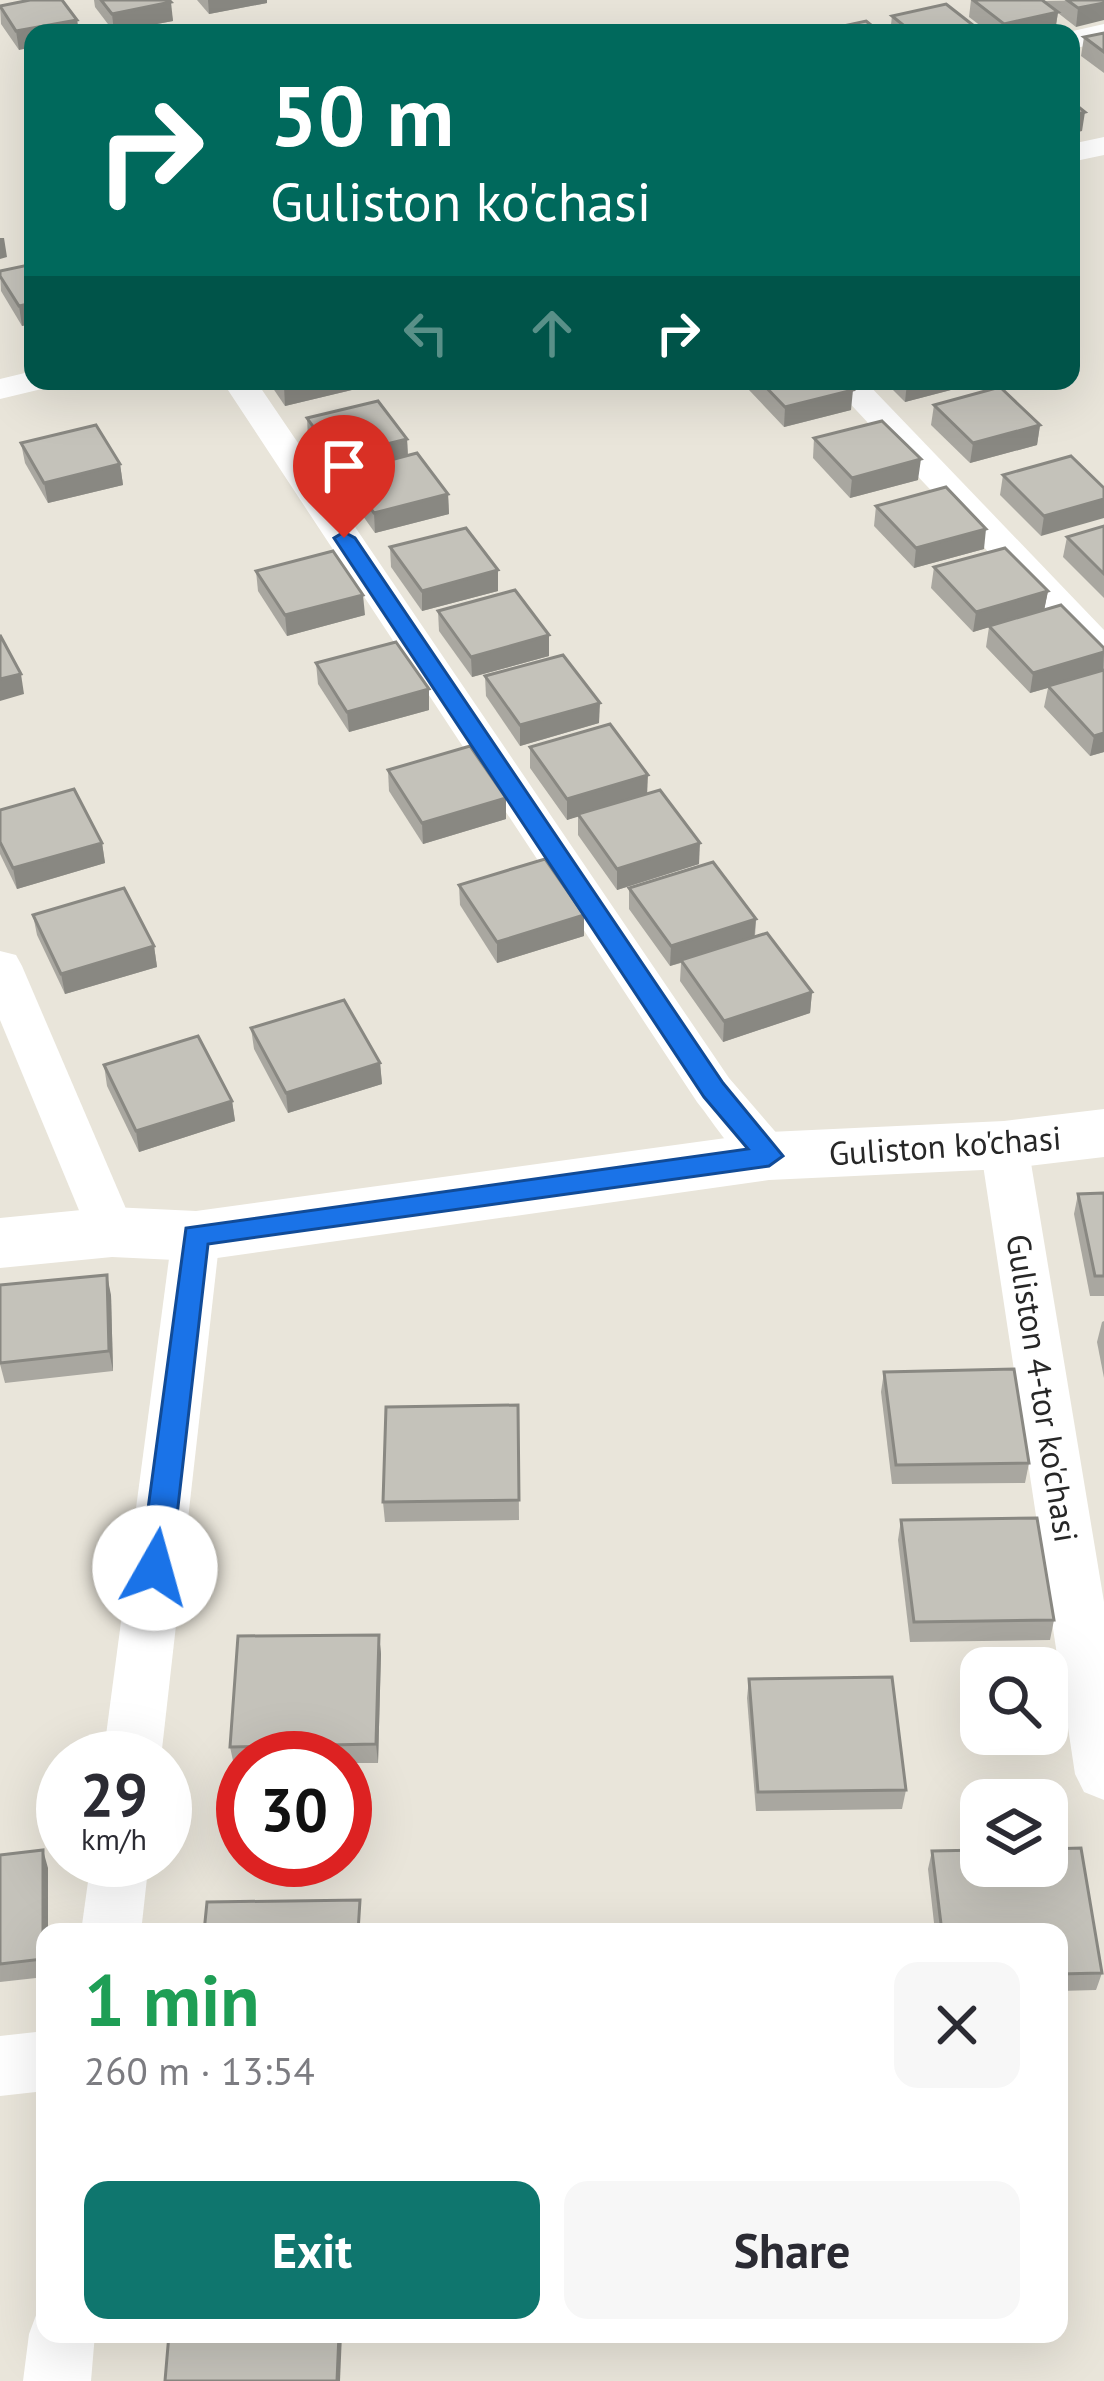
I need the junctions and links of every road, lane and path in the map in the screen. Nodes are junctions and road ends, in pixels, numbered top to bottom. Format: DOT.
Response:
graph roads {
  1 [pos="245,390"];
  2 [pos="855,390"];
  3 [pos="1104,653"];
  4 [pos="0,966"];
  5 [pos="1104,1133"];
  6 [pos="1004,1144"];
  7 [pos="769,1156"];
  8 [pos="112,1232"];
  9 [pos="196,1235"];
  10 [pos="0,1243"];
  11 [pos="135,1731"];
  12 [pos="1104,1774"];
  13 [pos="117,1887"];
  14 [pos="112,1923"];
  15 [pos="36,2062"];
  16 [pos="0,2066"];
  17 [pos="61,2343"];
  18 [pos="57,2381"];
  1 -- 7 [label="street"];
  2 -- 3 [label="street"];
  4 -- 8 [label="street"];
  5 -- 6 [label="main road, Guliston ko'chasi"];
  6 -- 7 [label="main road, Guliston ko'chasi"];
  6 -- 12 [label="street, Guliston 4-tor ko'chasi"];
  7 -- 9 [label="main road, Guliston ko'chasi"];
  8 -- 9 [label="main road, Guliston ko'chasi"];
  8 -- 10 [label="main road, Guliston ko'chasi"];
  9 -- 11 [label="street"];
  13 -- 14 [label="street"];
  15 -- 16 [label="street"];
  17 -- 18 [label="street"];
}
